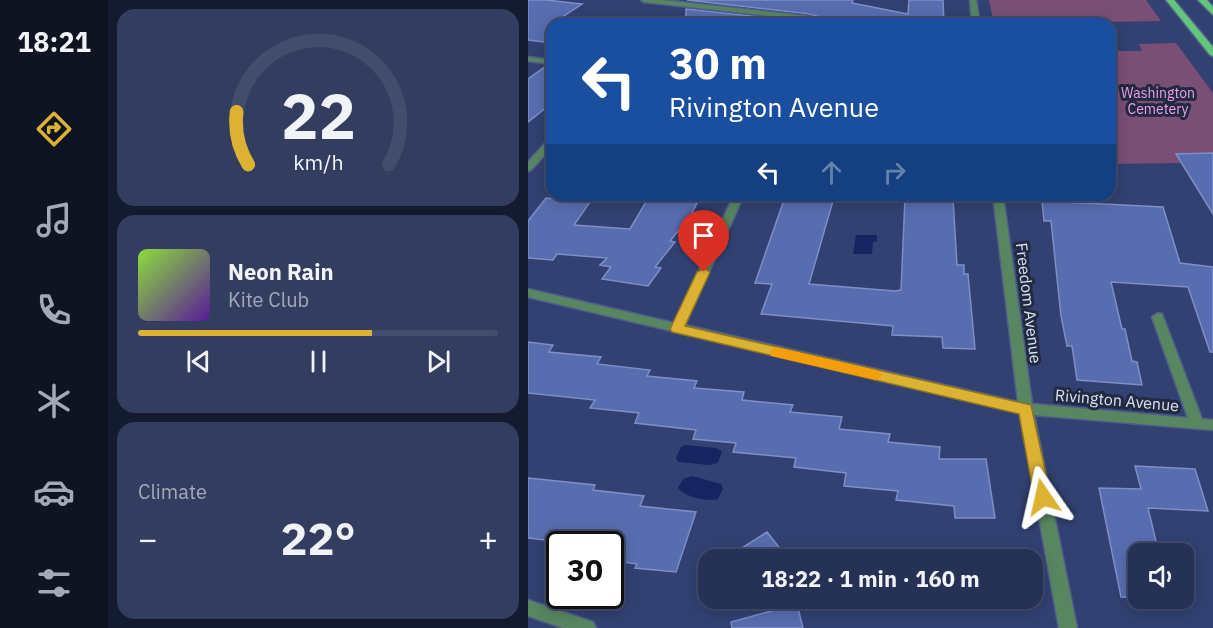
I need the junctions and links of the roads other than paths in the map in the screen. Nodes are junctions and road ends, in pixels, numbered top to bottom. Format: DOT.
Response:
graph roads {
  1 [pos="644,0"];
  2 [pos="704,0"];
  3 [pos="973,0"];
  4 [pos="1170,0"];
  5 [pos="1202,0"];
  6 [pos="697,6"];
  7 [pos="1213,12"];
  8 [pos="808,18"];
  9 [pos="975,18"];
  10 [pos="1213,53"];
  11 [pos="528,59"];
  12 [pos="546,61"];
  13 [pos="546,148"];
  14 [pos="528,168"];
  15 [pos="736,201"];
  16 [pos="999,201"];
  17 [pos="528,293"];
  18 [pos="1158,317"];
  19 [pos="677,329"];
  20 [pos="1026,410"];
  21 [pos="1197,423"];
  22 [pos="1213,425"];
  23 [pos="528,608"];
  24 [pos="587,628"];
  25 [pos="1068,628"];
  1 -- 6 [label="street"];
  2 -- 6 [label="street"];
  3 -- 9 [label="street"];
  4 -- 10 [label="main road"];
  5 -- 7 [label="main road"];
  6 -- 8 [label="street"];
  11 -- 12 [label="street"];
  13 -- 14 [label="street"];
  15 -- 19 [label="street"];
  16 -- 20 [label="street, Freedom Avenue"];
  17 -- 19 [label="street, Rivington Avenue"];
  18 -- 21 [label="street"];
  19 -- 20 [label="street, Rivington Avenue"];
  20 -- 21 [label="street, Rivington Avenue"];
  20 -- 25 [label="street, Freedom Avenue"];
  21 -- 22 [label="street, Rivington Avenue"];
  23 -- 24 [label="street"];
}
